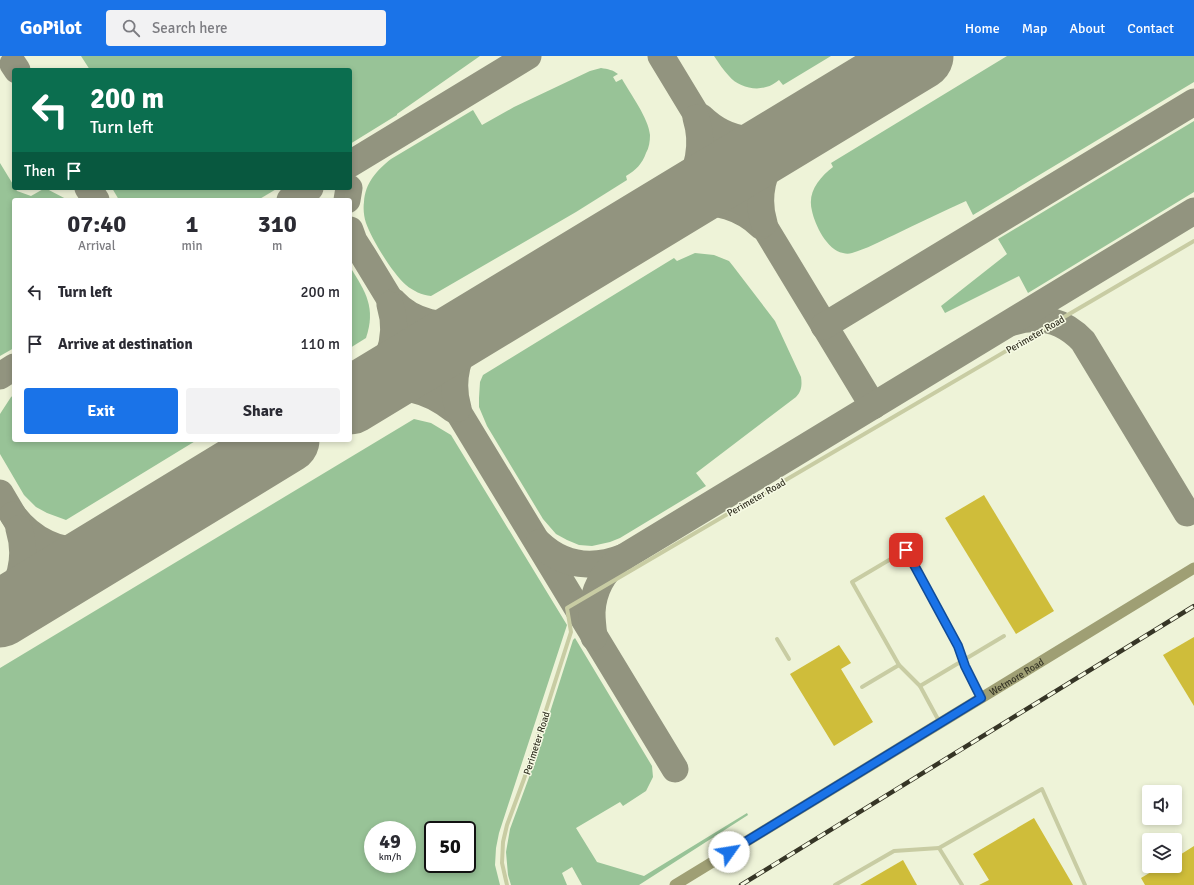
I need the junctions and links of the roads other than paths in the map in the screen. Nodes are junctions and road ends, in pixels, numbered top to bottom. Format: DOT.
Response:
graph roads {
  1 [pos="1194,241"];
  2 [pos="1194,568"];
  3 [pos="1004,636"];
  4 [pos="777,639"];
  5 [pos="789,659"];
  6 [pos="963,660"];
  7 [pos="898,665"];
  8 [pos="920,686"];
  9 [pos="862,687"];
  10 [pos="981,698"];
  11 [pos="940,723"];
  12 [pos="939,848"];
  13 [pos="507,885"];
  14 [pos="675,885"];
  15 [pos="836,885"];
  16 [pos="962,885"];
  17 [pos="1085,885"];
  1 -- 13 [label="lane, Perimeter Road"];
  2 -- 10 [label="main road, Wetmore Road"];
  3 -- 6 [label="lane"];
  4 -- 5 [label="lane"];
  6 -- 7 [label="lane"];
  6 -- 8 [label="lane"];
  6 -- 10 [label="lane"];
  7 -- 8 [label="lane"];
  7 -- 9 [label="lane"];
  8 -- 11 [label="lane"];
  10 -- 11 [label="main road, Wetmore Road"];
  11 -- 14 [label="main road, Wetmore Road"];
  12 -- 15 [label="lane"];
  12 -- 16 [label="lane"];
  12 -- 17 [label="lane"];
}
